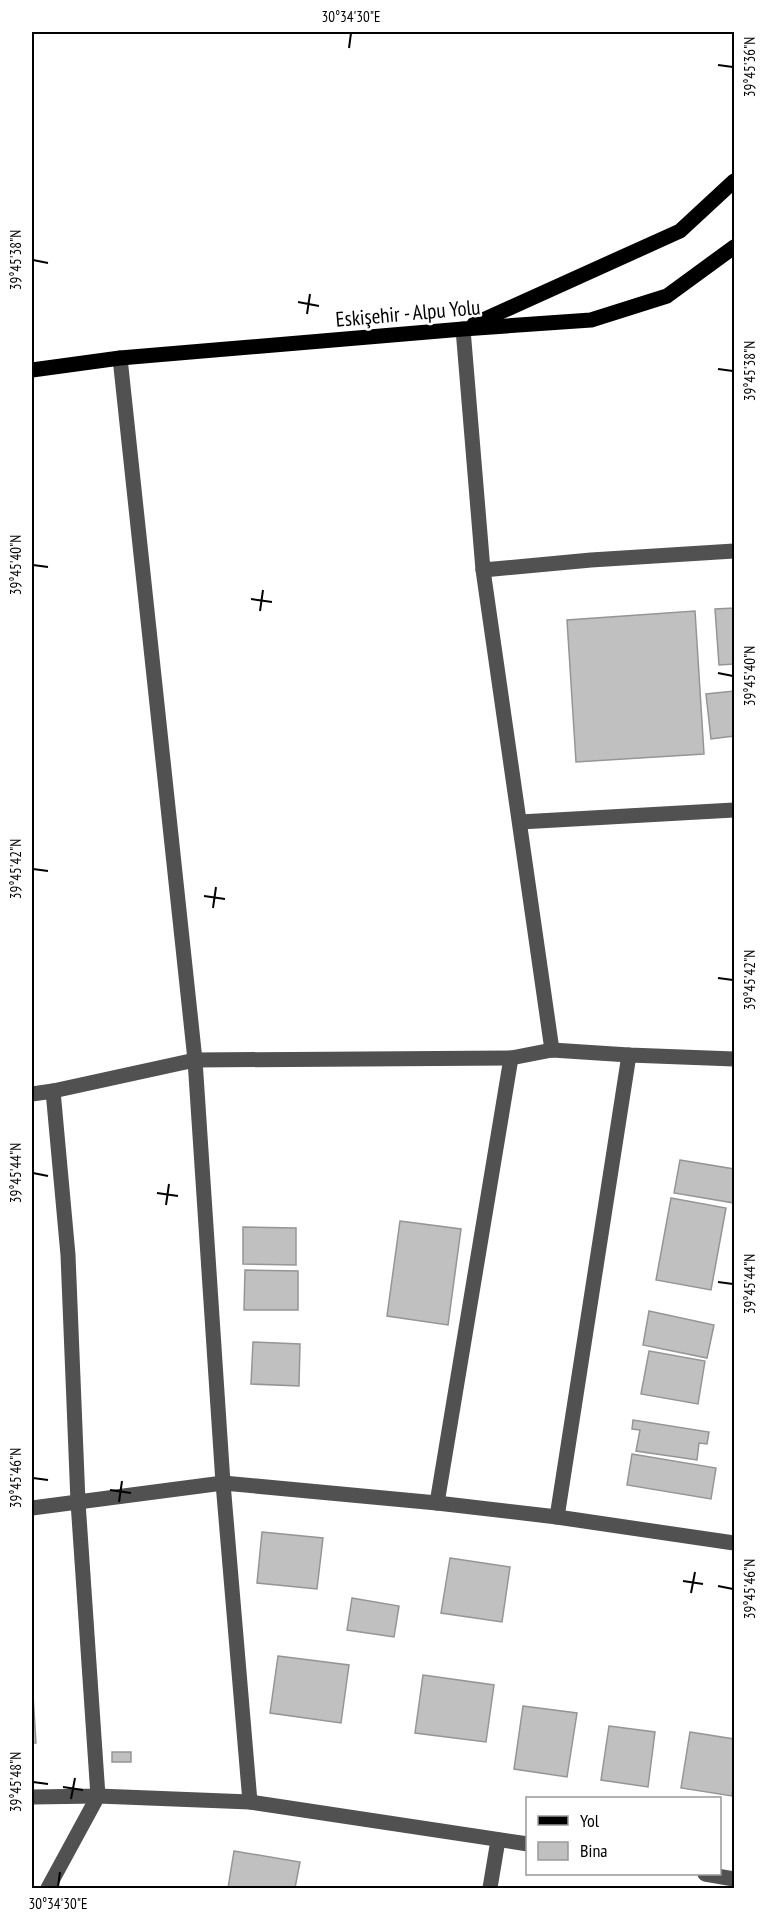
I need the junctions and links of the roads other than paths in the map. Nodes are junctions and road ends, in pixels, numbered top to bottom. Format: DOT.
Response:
graph roads {
  1 [pos="735,181"];
  2 [pos="735,247"];
  3 [pos="463,329"];
  4 [pos="120,358"];
  5 [pos="32,370"];
  6 [pos="735,550"];
  7 [pos="483,570"];
  8 [pos="735,810"];
  9 [pos="520,822"];
  10 [pos="552,1050"];
  11 [pos="629,1055"];
  12 [pos="510,1058"];
  13 [pos="735,1059"];
  14 [pos="195,1060"];
  15 [pos="53,1091"];
  16 [pos="32,1094"];
  17 [pos="222,1483"];
  18 [pos="78,1503"];
  19 [pos="437,1503"];
  20 [pos="32,1508"];
  21 [pos="558,1517"];
  22 [pos="735,1543"];
  23 [pos="98,1796"];
  24 [pos="32,1797"];
  25 [pos="250,1802"];
  26 [pos="498,1840"];
  27 [pos="526,1844"];
  28 [pos="711,1875"];
  29 [pos="735,1879"];
  30 [pos="48,1888"];
  31 [pos="490,1888"];
  1 -- 3 [label="main road"];
  2 -- 3 [label="main road, Eskişehir - Alpu Yolu"];
  3 -- 4 [label="main road, Eskişehir - Alpu Yolu"];
  3 -- 7 [label="street"];
  4 -- 5 [label="main road, Eskişehir - Alpu Yolu"];
  4 -- 14 [label="street"];
  6 -- 7 [label="street"];
  7 -- 9 [label="street"];
  8 -- 9 [label="street"];
  9 -- 10 [label="street"];
  10 -- 11 [label="street"];
  10 -- 12 [label="street"];
  11 -- 13 [label="street"];
  11 -- 21 [label="street"];
  12 -- 14 [label="street"];
  12 -- 19 [label="street"];
  14 -- 15 [label="street"];
  14 -- 17 [label="street"];
  15 -- 16 [label="street"];
  15 -- 18 [label="street"];
  17 -- 18 [label="street"];
  17 -- 19 [label="street"];
  17 -- 25 [label="street"];
  18 -- 20 [label="street"];
  18 -- 23 [label="street"];
  19 -- 21 [label="street"];
  21 -- 22 [label="street"];
  23 -- 24 [label="street"];
  23 -- 25 [label="street"];
  23 -- 30 [label="street"];
  25 -- 26 [label="street"];
  26 -- 27 [label="street"];
  26 -- 31 [label="street"];
  28 -- 29 [label="street"];
}
